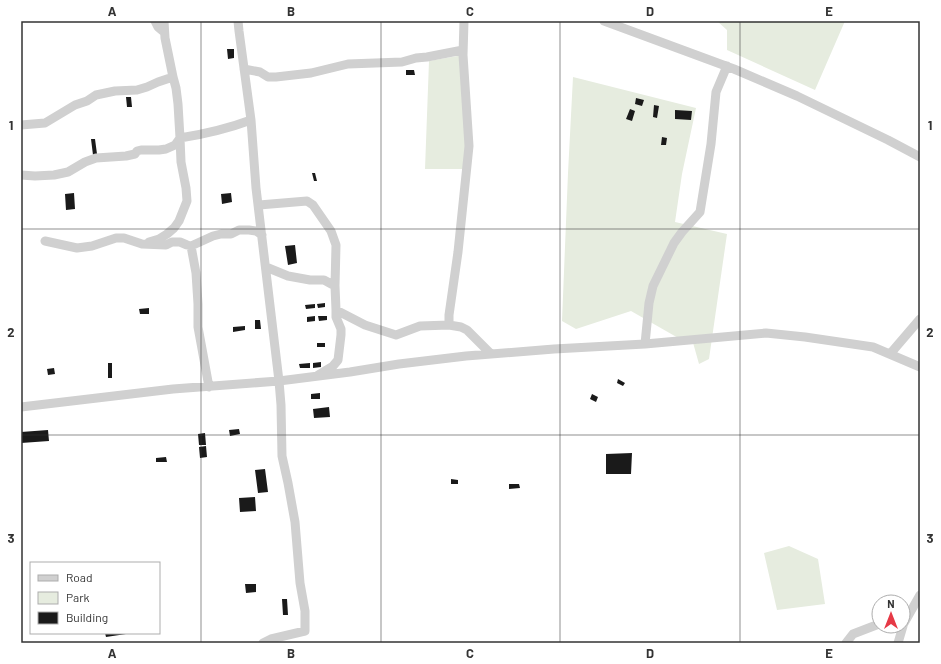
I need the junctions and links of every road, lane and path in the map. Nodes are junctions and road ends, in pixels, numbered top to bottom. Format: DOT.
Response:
graph roads {
  1 [pos="156,21"];
  2 [pos="164,21"];
  3 [pos="238,21"];
  4 [pos="464,21"];
  5 [pos="604,21"];
  6 [pos="164,32"];
  7 [pos="464,50"];
  8 [pos="727,66"];
  9 [pos="244,69"];
  10 [pos="173,77"];
  11 [pos="250,120"];
  12 [pos="21,125"];
  13 [pos="180,138"];
  14 [pos="920,157"];
  15 [pos="21,175"];
  16 [pos="259,205"];
  17 [pos="262,235"];
  18 [pos="45,241"];
  19 [pos="144,244"];
  20 [pos="191,246"];
  21 [pos="266,267"];
  22 [pos="335,286"];
  23 [pos="336,310"];
  24 [pos="920,319"];
  25 [pos="449,325"];
  26 [pos="644,344"];
  27 [pos="491,354"];
  28 [pos="890,354"];
  29 [pos="920,367"];
  30 [pos="316,377"];
  31 [pos="279,381"];
  32 [pos="209,387"];
  33 [pos="21,407"];
  34 [pos="920,595"];
  35 [pos="911,608"];
  36 [pos="871,627"];
  37 [pos="263,643"];
  38 [pos="846,643"];
  1 -- 6 [label="street"];
  2 -- 6 [label="street"];
  3 -- 9 [label="street"];
  4 -- 7 [label="street"];
  5 -- 8 [label="street"];
  6 -- 10 [label="street"];
  7 -- 9 [label="street"];
  7 -- 25 [label="street"];
  8 -- 14 [label="street"];
  8 -- 26 [label="street"];
  9 -- 11 [label="street"];
  10 -- 12 [label="street"];
  10 -- 13 [label="street"];
  11 -- 13 [label="street"];
  11 -- 16 [label="street"];
  13 -- 15 [label="street"];
  13 -- 19 [label="street"];
  16 -- 17 [label="street"];
  16 -- 22 [label="street"];
  17 -- 20 [label="street"];
  17 -- 21 [label="street"];
  18 -- 19 [label="street"];
  19 -- 20 [label="street"];
  20 -- 32 [label="street"];
  21 -- 22 [label="street"];
  21 -- 31 [label="street"];
  22 -- 23 [label="street"];
  23 -- 25 [label="street"];
  23 -- 30 [label="street"];
  24 -- 28 [label="street"];
  25 -- 27 [label="street"];
  26 -- 27 [label="street"];
  26 -- 28 [label="street"];
  27 -- 30 [label="street"];
  28 -- 29 [label="street"];
  30 -- 31 [label="street"];
  31 -- 32 [label="street"];
  31 -- 37 [label="street"];
  32 -- 33 [label="street"];
  34 -- 35 [label="street"];
  36 -- 38 [label="street"];
}
